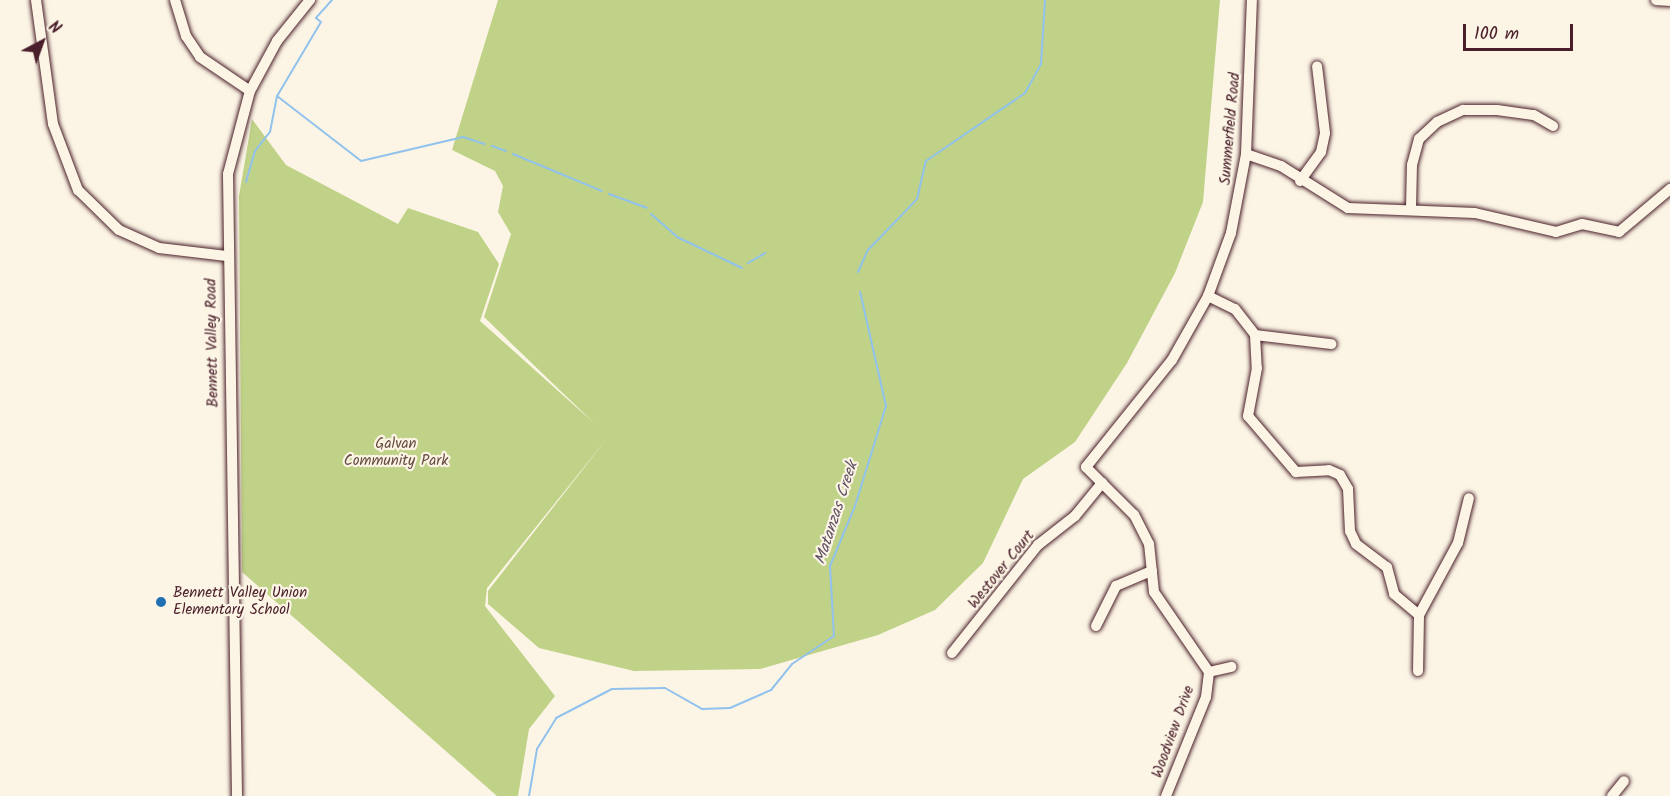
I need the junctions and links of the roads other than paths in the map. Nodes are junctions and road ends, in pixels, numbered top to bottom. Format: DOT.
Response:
graph roads {
  1 [pos="36,0"];
  2 [pos="175,0"];
  3 [pos="310,0"];
  4 [pos="1252,0"];
  5 [pos="1656,0"];
  6 [pos="1670,1"];
  7 [pos="1317,66"];
  8 [pos="250,90"];
  9 [pos="1553,126"];
  10 [pos="1246,154"];
  11 [pos="1300,181"];
  12 [pos="1670,189"];
  13 [pos="1411,208"];
  14 [pos="227,256"];
  15 [pos="1208,296"];
  16 [pos="1255,335"];
  17 [pos="1330,344"];
  18 [pos="1086,467"];
  19 [pos="1102,483"];
  20 [pos="1469,498"];
  21 [pos="1152,571"];
  22 [pos="1419,615"];
  23 [pos="1096,626"];
  24 [pos="952,653"];
  25 [pos="1231,667"];
  26 [pos="1418,671"];
  27 [pos="1209,672"];
  28 [pos="1624,781"];
  29 [pos="237,796"];
  30 [pos="1166,796"];
  31 [pos="1612,796"];
  1 -- 14 [label="street, Bennett Valley Road"];
  2 -- 8 [label="street"];
  3 -- 8 [label="street"];
  4 -- 10 [label="street, Summerfield Road"];
  5 -- 6 [label="street"];
  7 -- 11 [label="street"];
  8 -- 14 [label="street"];
  9 -- 13 [label="street"];
  10 -- 11 [label="street"];
  10 -- 15 [label="street, Summerfield Road"];
  11 -- 13 [label="street"];
  12 -- 13 [label="street"];
  14 -- 29 [label="street, Bennett Valley Road"];
  15 -- 16 [label="street"];
  15 -- 18 [label="street, Summerfield Road"];
  16 -- 17 [label="street"];
  16 -- 22 [label="street"];
  18 -- 19 [label="street, Woodview Drive"];
  19 -- 21 [label="street, Woodview Drive"];
  19 -- 24 [label="street, Westover Court"];
  20 -- 22 [label="street"];
  21 -- 23 [label="street"];
  21 -- 27 [label="street, Woodview Drive"];
  22 -- 26 [label="street"];
  25 -- 27 [label="street"];
  27 -- 30 [label="street, Woodview Drive"];
  28 -- 31 [label="street"];
}
